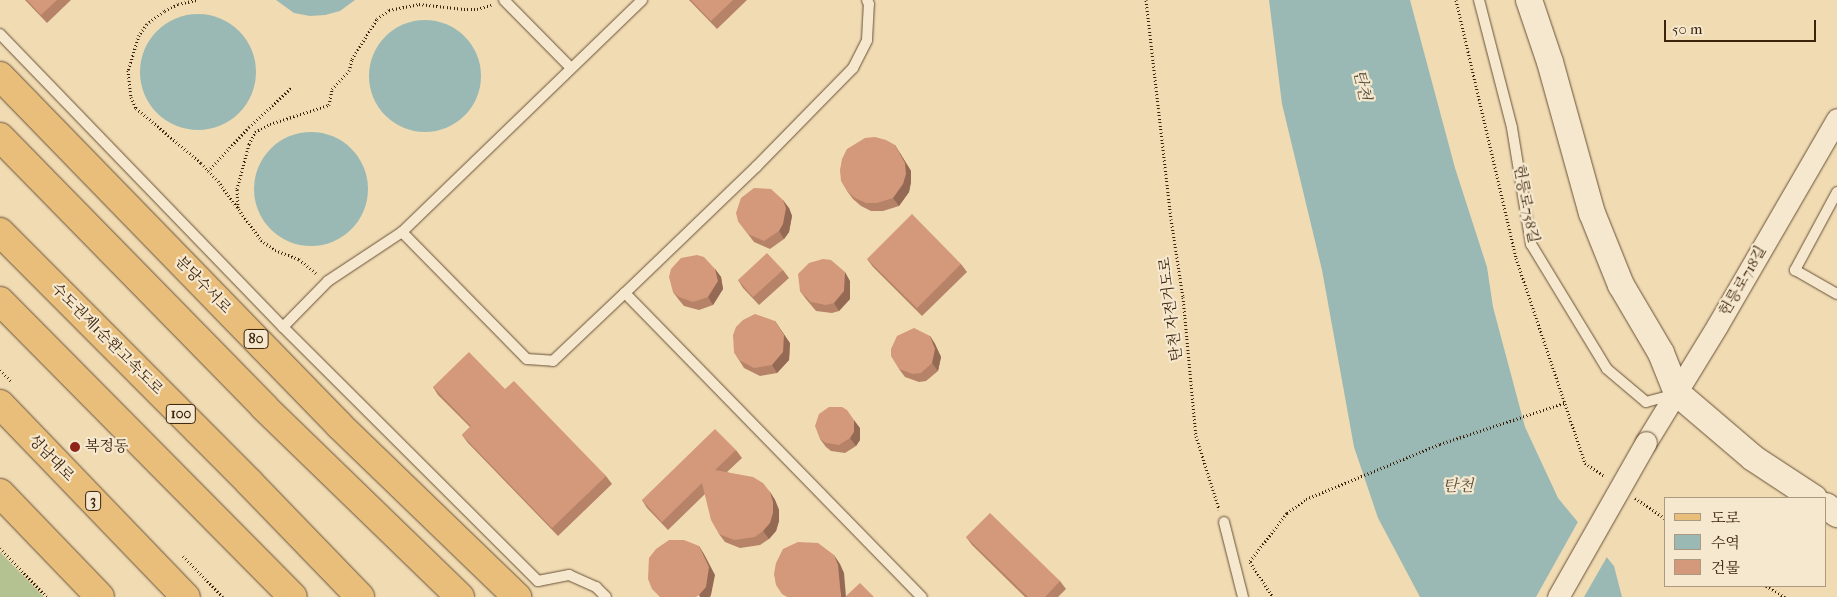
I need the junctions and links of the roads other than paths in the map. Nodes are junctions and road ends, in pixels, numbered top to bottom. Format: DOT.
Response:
graph roads {
  1 [pos="504,0"];
  2 [pos="642,0"];
  3 [pos="867,0"];
  4 [pos="1479,0"];
  5 [pos="1529,0"];
  6 [pos="0,34"];
  7 [pos="570,67"];
  8 [pos="0,76"];
  9 [pos="1837,119"];
  10 [pos="0,137"];
  11 [pos="1837,192"];
  12 [pos="0,232"];
  13 [pos="402,232"];
  14 [pos="1837,282"];
  15 [pos="1827,288"];
  16 [pos="626,293"];
  17 [pos="1837,294"];
  18 [pos="0,301"];
  19 [pos="284,327"];
  20 [pos="1677,393"];
  21 [pos="0,404"];
  22 [pos="0,493"];
  23 [pos="1812,497"];
  24 [pos="1224,522"];
  25 [pos="100,597"];
  26 [pos="186,597"];
  27 [pos="293,597"];
  28 [pos="360,597"];
  29 [pos="460,597"];
  30 [pos="516,597"];
  31 [pos="606,597"];
  32 [pos="922,597"];
  33 [pos="1243,597"];
  34 [pos="1558,597"];
  1 -- 7 [label="lane"];
  2 -- 7 [label="lane"];
  3 -- 16 [label="lane"];
  4 -- 20 [label="lane, 헌릉로758길"];
  5 -- 20 [label="street"];
  6 -- 19 [label="lane"];
  7 -- 13 [label="lane"];
  8 -- 30 [label="main road, 분당수서로 / 80"];
  9 -- 20 [label="street, 헌릉로718길"];
  10 -- 29 [label="main road"];
  11 -- 15 [label="lane"];
  12 -- 28 [label="main road, 수도권제1순환고속도로 / 100"];
  13 -- 16 [label="lane"];
  13 -- 19 [label="lane"];
  14 -- 15 [label="lane"];
  15 -- 17 [label="lane"];
  16 -- 32 [label="lane"];
  18 -- 27 [label="main road"];
  19 -- 31 [label="lane"];
  20 -- 23 [label="street"];
  20 -- 34 [label="street, 헌릉로718길, bridge"];
  21 -- 26 [label="main road, 성남대로 / 3"];
  22 -- 25 [label="main road"];
  24 -- 33 [label="lane"];
}
